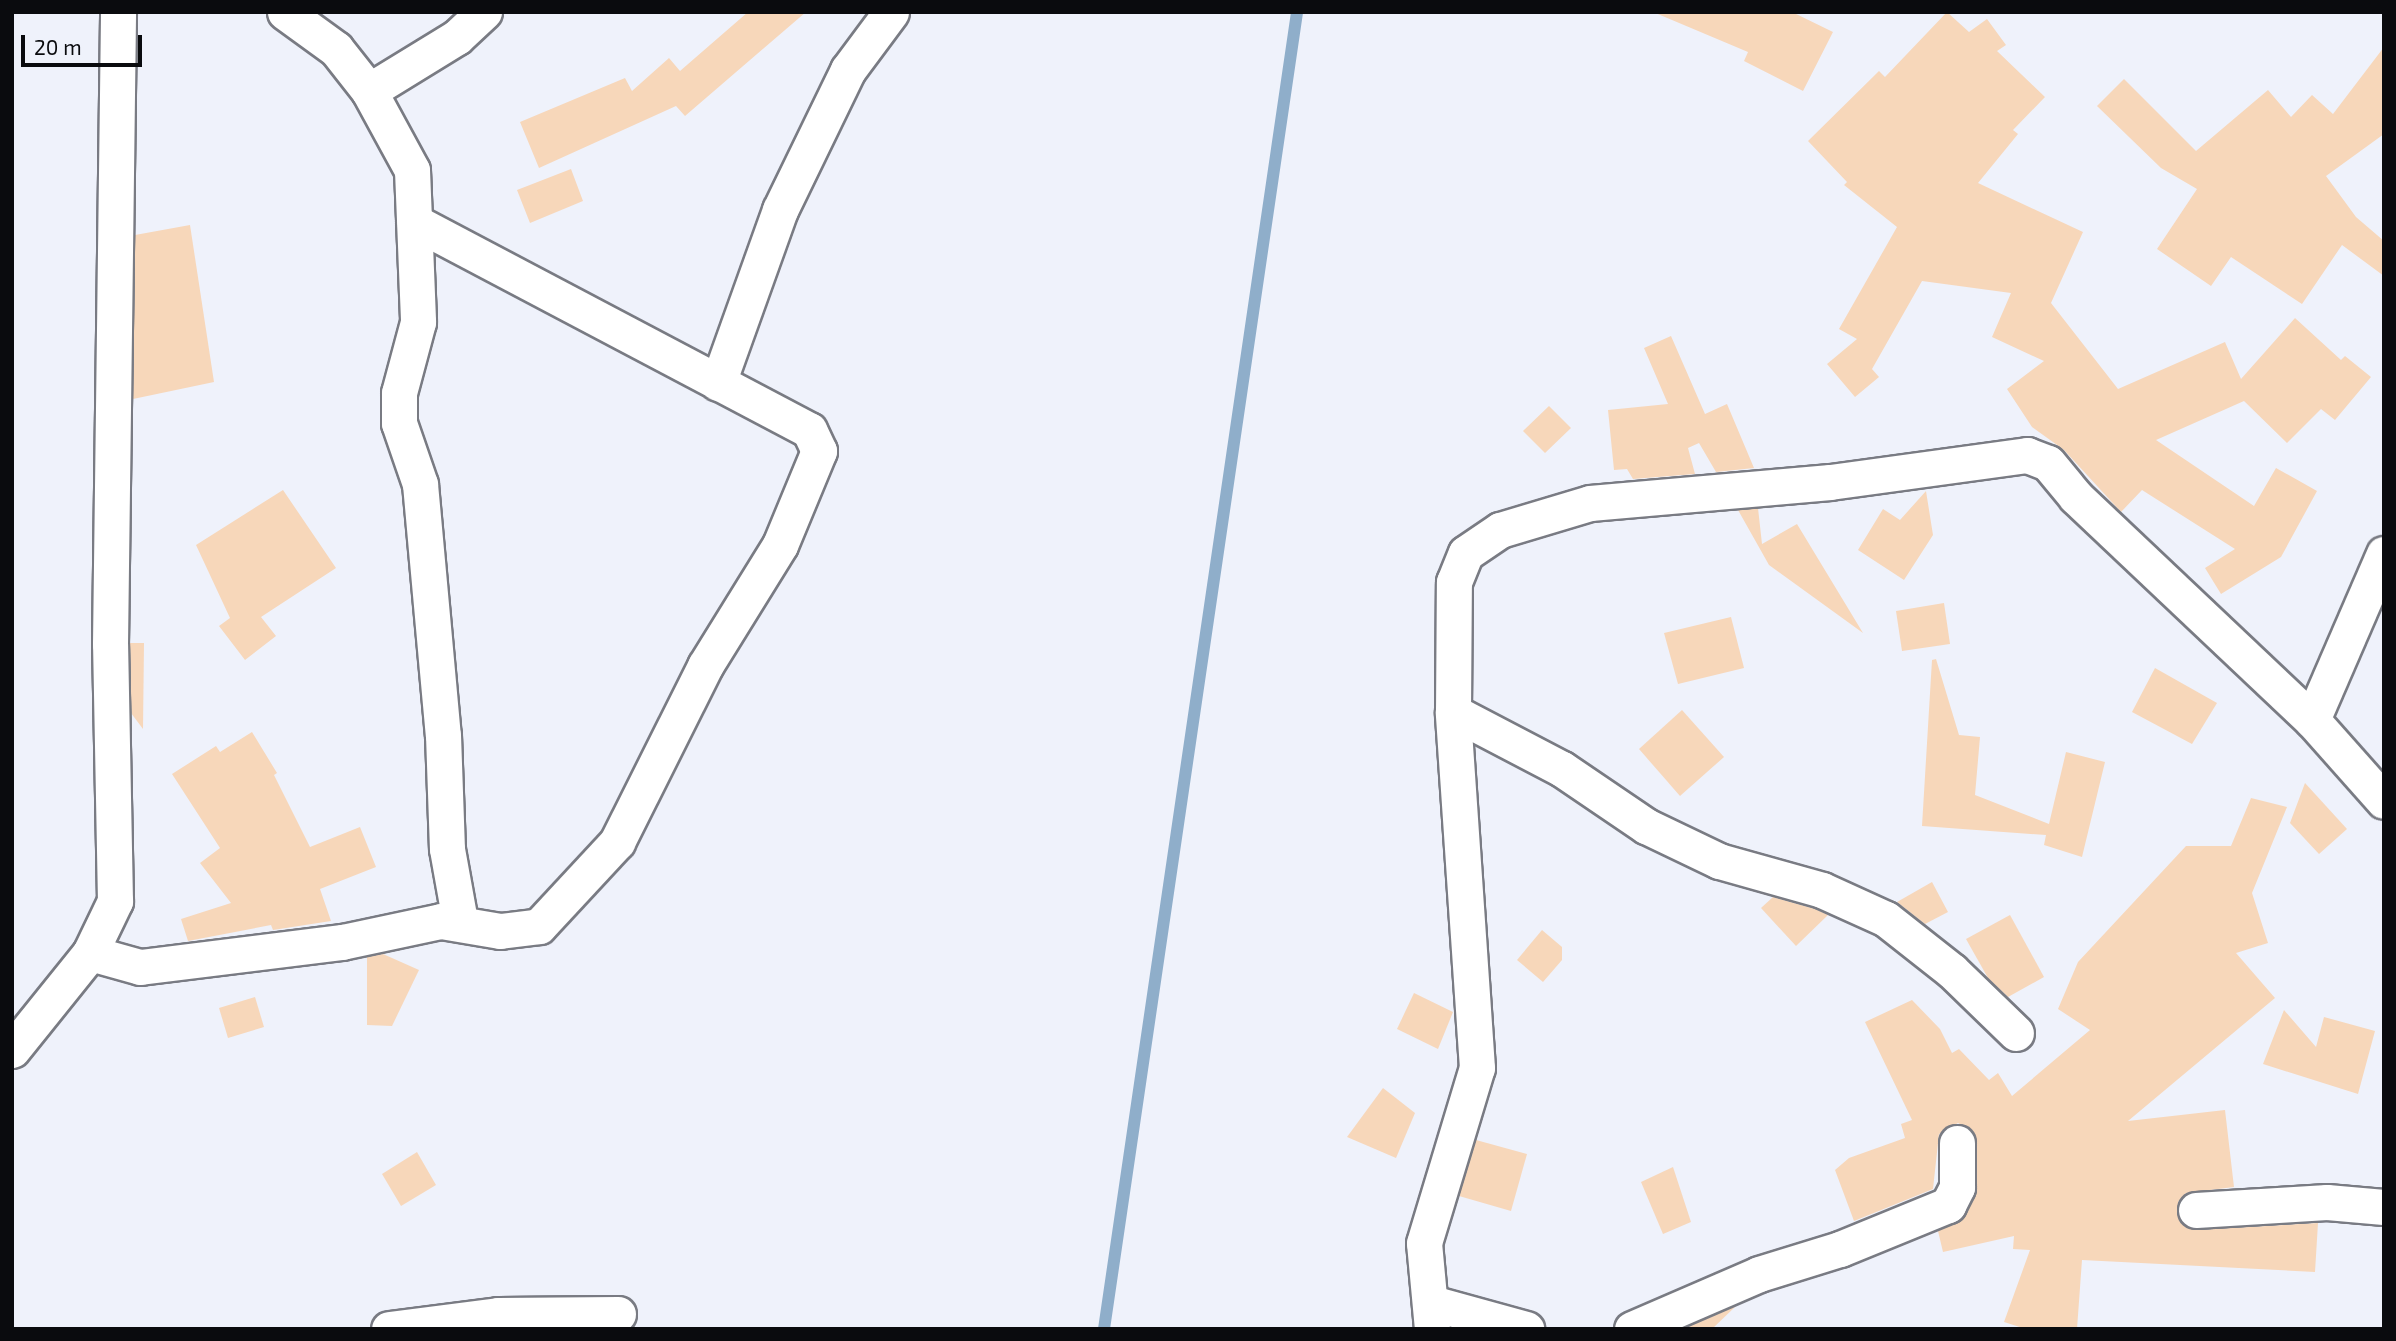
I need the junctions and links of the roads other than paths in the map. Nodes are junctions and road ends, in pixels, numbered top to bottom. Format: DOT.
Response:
graph roads {
  1 [pos="118,12"];
  2 [pos="285,12"];
  3 [pos="484,12"];
  4 [pos="891,12"];
  5 [pos="369,91"];
  6 [pos="414,222"];
  7 [pos="718,383"];
  8 [pos="2384,555"];
  9 [pos="1452,712"];
  10 [pos="2312,720"];
  11 [pos="2384,801"];
  12 [pos="460,921"];
  13 [pos="90,953"];
  14 [pos="2016,1033"];
  15 [pos="12,1050"];
  16 [pos="1957,1143"];
  17 [pos="2384,1207"];
  18 [pos="2196,1210"];
  19 [pos="618,1314"];
  20 [pos="1432,1316"];
  21 [pos="389,1329"];
  22 [pos="1526,1329"];
  23 [pos="1632,1329"];
  1 -- 13 [label="street"];
  2 -- 5 [label="street"];
  3 -- 5 [label="street"];
  4 -- 7 [label="street"];
  5 -- 6 [label="street"];
  6 -- 7 [label="street"];
  6 -- 12 [label="street"];
  7 -- 12 [label="street"];
  8 -- 10 [label="street"];
  9 -- 10 [label="street"];
  9 -- 14 [label="street"];
  9 -- 20 [label="street"];
  10 -- 11 [label="street"];
  12 -- 13 [label="street"];
  13 -- 15 [label="street"];
  16 -- 23 [label="street"];
  17 -- 18 [label="street"];
  19 -- 21 [label="street"];
  20 -- 22 [label="street"];
}
